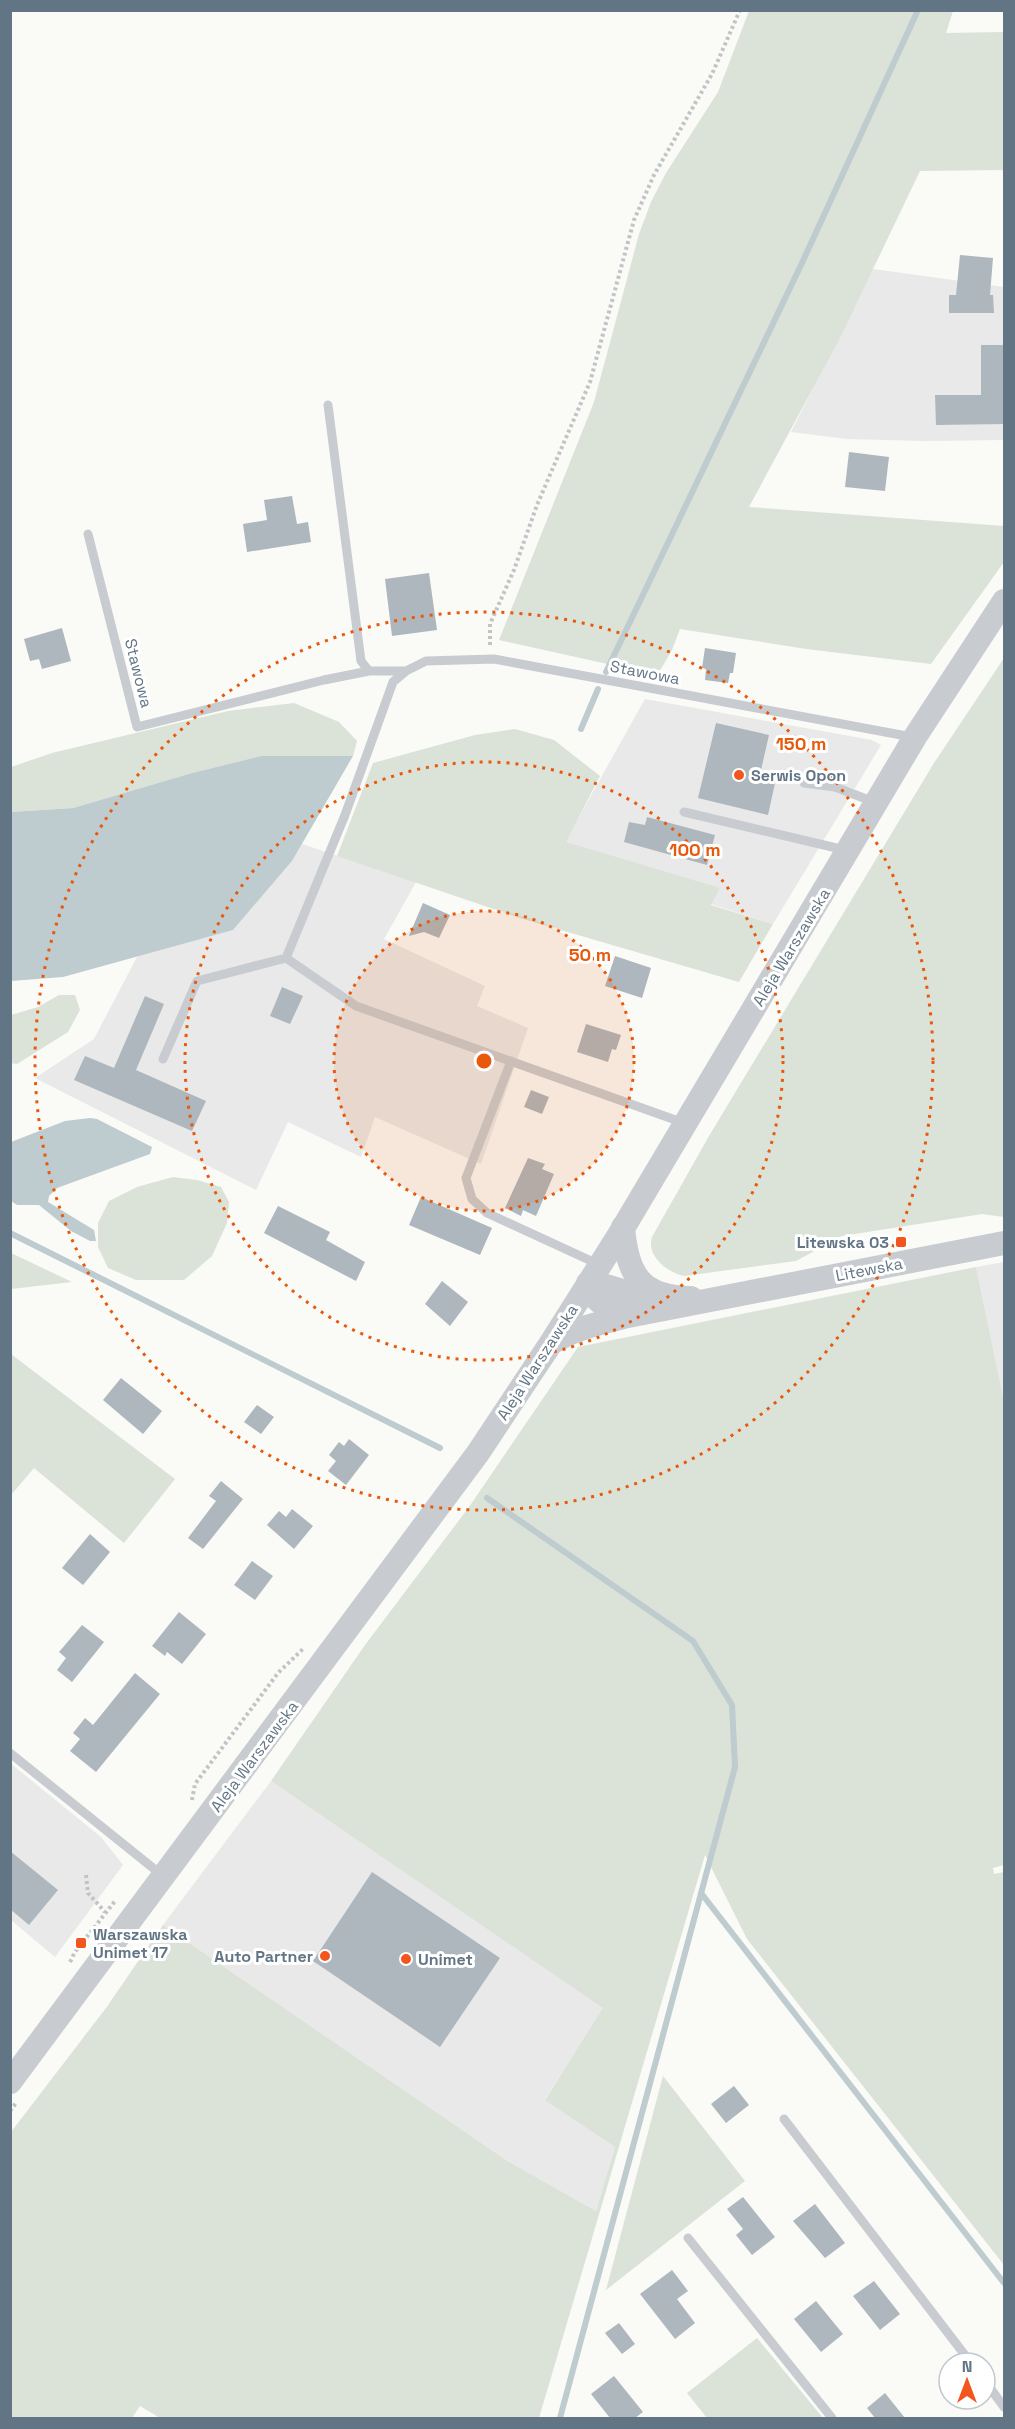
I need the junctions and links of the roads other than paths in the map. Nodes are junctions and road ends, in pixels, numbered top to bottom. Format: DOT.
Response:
graph roads {
  1 [pos="328,405"];
  2 [pos="88,534"];
  3 [pos="1005,601"];
  4 [pos="369,671"];
  5 [pos="406,671"];
  6 [pos="915,737"];
  7 [pos="804,783"];
  8 [pos="877,803"];
  9 [pos="684,812"];
  10 [pos="848,851"];
  11 [pos="286,958"];
  12 [pos="163,1059"];
  13 [pos="511,1061"];
  14 [pos="685,1124"];
  15 [pos="623,1227"];
  16 [pos="1005,1243"];
  17 [pos="594,1274"];
  18 [pos="733,1295"];
  19 [pos="663,1296"];
  20 [pos="639,1314"];
  21 [pos="551,1343"];
  22 [pos="10,1753"];
  23 [pos="164,1876"];
  24 [pos="10,2082"];
  25 [pos="784,2119"];
  26 [pos="688,2238"];
  27 [pos="962,2351"];
  28 [pos="832,2418"];
  1 -- 4 [label="lane"];
  2 -- 4 [label="lane, Stawowa"];
  3 -- 6 [label="street, Aleja Warszawska"];
  4 -- 5 [label="lane, Stawowa"];
  5 -- 6 [label="lane, Stawowa"];
  5 -- 11 [label="lane"];
  6 -- 8 [label="street, Aleja Warszawska"];
  7 -- 8 [label="lane"];
  8 -- 10 [label="street, Aleja Warszawska"];
  9 -- 10 [label="lane"];
  10 -- 14 [label="street, Aleja Warszawska"];
  11 -- 12 [label="lane"];
  11 -- 13 [label="lane"];
  13 -- 14 [label="lane"];
  13 -- 17 [label="lane"];
  14 -- 15 [label="street, Aleja Warszawska"];
  15 -- 17 [label="street, Aleja Warszawska"];
  15 -- 19 [label="street"];
  16 -- 18 [label="street, Litewska"];
  17 -- 19 [label="street"];
  17 -- 20 [label="street"];
  17 -- 21 [label="street, Aleja Warszawska"];
  18 -- 19 [label="street"];
  18 -- 20 [label="street"];
  20 -- 21 [label="street"];
  21 -- 23 [label="street, Aleja Warszawska"];
  22 -- 23 [label="lane"];
  23 -- 24 [label="street, Aleja Warszawska"];
  25 -- 27 [label="lane"];
  26 -- 28 [label="lane"];
}
